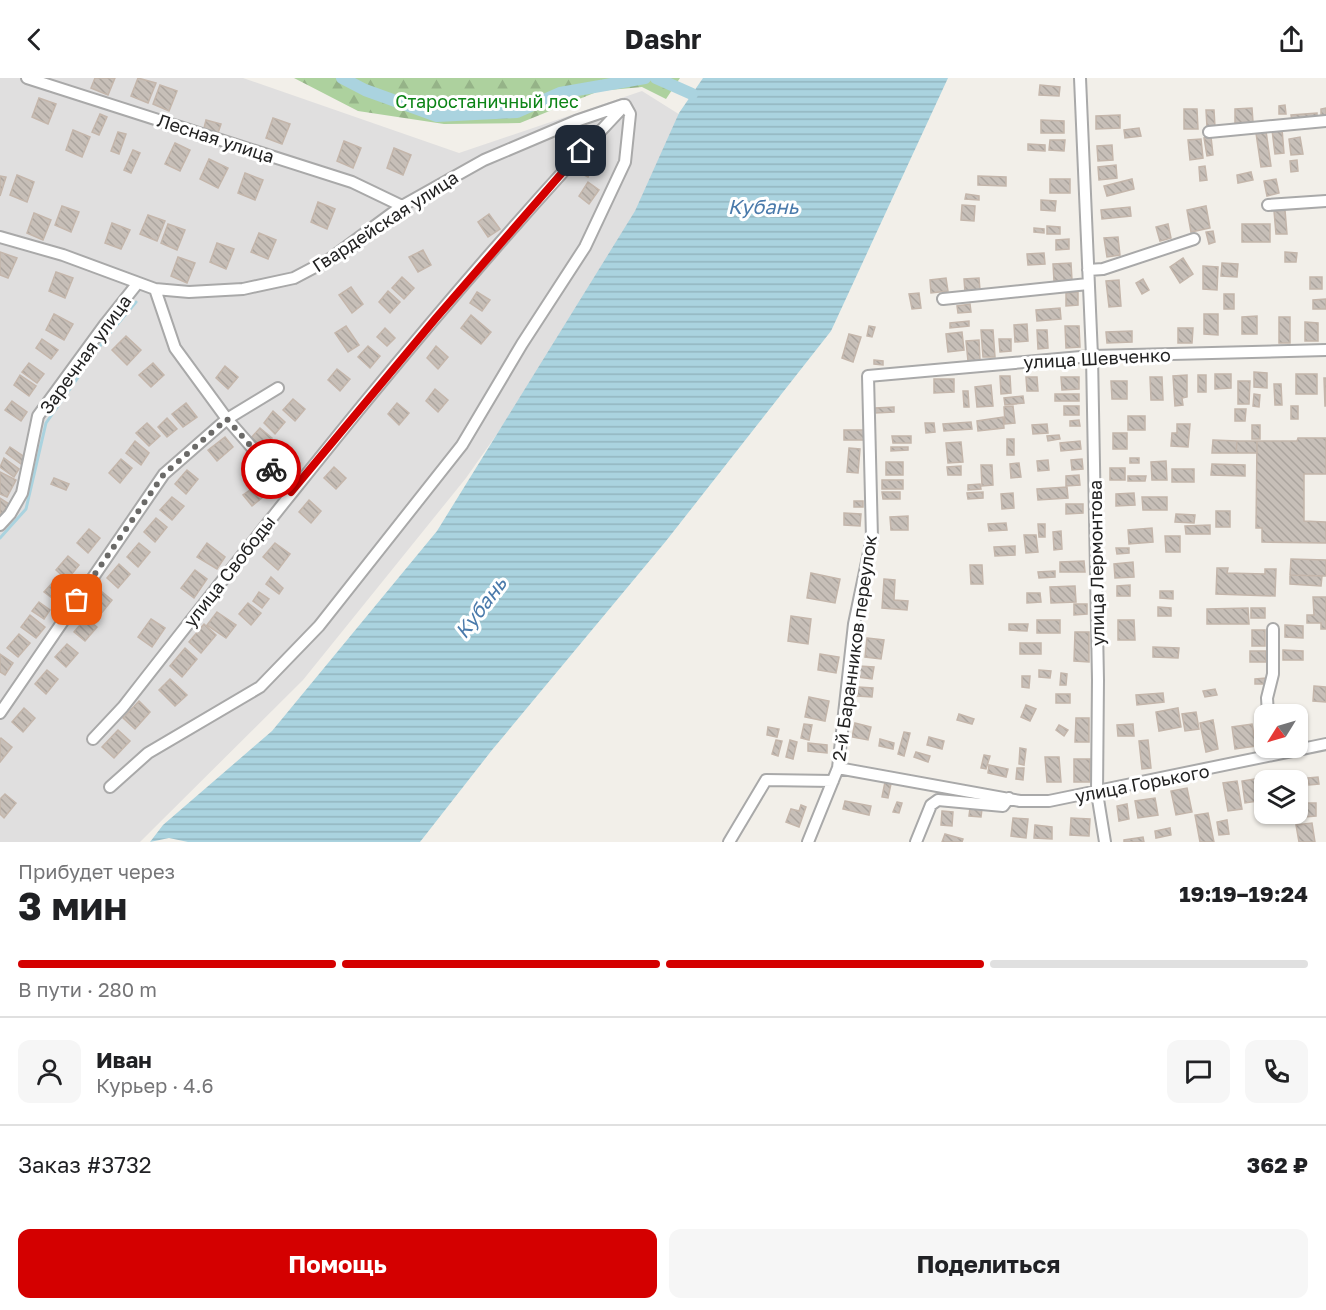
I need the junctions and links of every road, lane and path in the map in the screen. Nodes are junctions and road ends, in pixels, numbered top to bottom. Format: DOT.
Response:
graph roads {
  1 [pos="27,78"];
  2 [pos="1080,78"];
  3 [pos="625,105"];
  4 [pos="1326,122"];
  5 [pos="1209,132"];
  6 [pos="1326,201"];
  7 [pos="1268,205"];
  8 [pos="402,206"];
  9 [pos="0,237"];
  10 [pos="1194,239"];
  11 [pos="1088,270"];
  12 [pos="137,284"];
  13 [pos="1088,284"];
  14 [pos="155,289"];
  15 [pos="943,299"];
  16 [pos="1326,350"];
  17 [pos="1092,356"];
  18 [pos="868,376"];
  19 [pos="278,388"];
  20 [pos="227,419"];
  21 [pos="291,492"];
  22 [pos="0,525"];
  23 [pos="1273,629"];
  24 [pos="1267,704"];
  25 [pos="0,713"];
  26 [pos="93,739"];
  27 [pos="1326,744"];
  28 [pos="1308,746"];
  29 [pos="1254,756"];
  30 [pos="838,768"];
  31 [pos="833,781"];
  32 [pos="110,787"];
  33 [pos="1097,793"];
  34 [pos="1009,798"];
  35 [pos="729,842"];
  36 [pos="808,842"];
  37 [pos="916,842"];
  38 [pos="1105,842"];
  1 -- 8 [label="street, Лесная улица"];
  2 -- 11 [label="street, улица Лермонтова"];
  3 -- 8 [label="street, Гвардейская улица"];
  3 -- 21 [label="street, улица Свободы"];
  3 -- 32 [label="street"];
  4 -- 5 [label="street"];
  6 -- 7 [label="street"];
  8 -- 14 [label="street, Гвардейская улица"];
  9 -- 12 [label="street, Гвардейская улица"];
  10 -- 11 [label="street"];
  11 -- 13 [label="street, улица Лермонтова"];
  12 -- 14 [label="street, Гвардейская улица"];
  12 -- 22 [label="street, Заречная улица"];
  13 -- 15 [label="street"];
  13 -- 17 [label="street, улица Лермонтова"];
  14 -- 20 [label="street"];
  16 -- 17 [label="street, улица Шевченко"];
  17 -- 18 [label="street, улица Шевченко"];
  17 -- 33 [label="street, улица Лермонтова"];
  18 -- 30 [label="street, 2-й Баранников переулок"];
  19 -- 20 [label="street"];
  20 -- 21 [label="street"];
  20 -- 25 [label="street"];
  21 -- 26 [label="street, улица Свободы"];
  23 -- 24 [label="street"];
  27 -- 28 [label="street, улица Горького"];
  29 -- 33 [label="street, улица Горького"];
  30 -- 31 [label="street, 2-й Баранников переулок"];
  30 -- 34 [label="street, улица Горького"];
  31 -- 35 [label="street"];
  31 -- 36 [label="street, 2-й Баранников переулок"];
  33 -- 34 [label="street, улица Горького"];
  33 -- 38 [label="street, улица Лермонтова"];
  34 -- 37 [label="street, улица Горького"];
}
